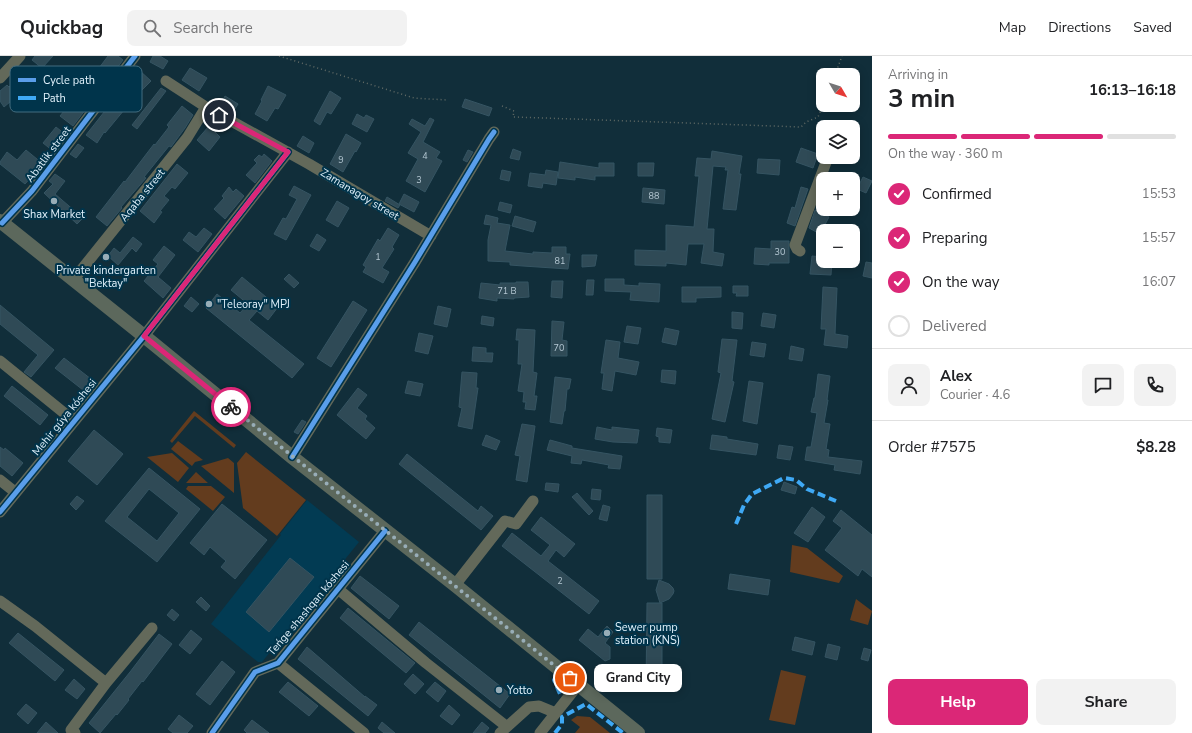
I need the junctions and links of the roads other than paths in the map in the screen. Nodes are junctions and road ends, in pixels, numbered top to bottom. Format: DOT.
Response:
graph roads {
  1 [pos="20,56"];
  2 [pos="135,56"];
  3 [pos="11,66"];
  4 [pos="127,66"];
  5 [pos="10,67"];
  6 [pos="0,78"];
  7 [pos="166,81"];
  8 [pos="206,107"];
  9 [pos="92,112"];
  10 [pos="494,132"];
  11 [pos="288,152"];
  12 [pos="825,164"];
  13 [pos="1,222"];
  14 [pos="431,236"];
  15 [pos="800,251"];
  16 [pos="74,279"];
  17 [pos="144,336"];
  18 [pos="0,361"];
  19 [pos="74,421"];
  20 [pos="292,457"];
  21 [pos="0,480"];
  22 [pos="15,492"];
  23 [pos="533,501"];
  24 [pos="0,512"];
  25 [pos="385,531"];
  26 [pos="455,585"];
  27 [pos="338,589"];
  28 [pos="0,601"];
  29 [pos="152,628"];
  30 [pos="278,663"];
  31 [pos="106,683"];
  32 [pos="578,685"];
  33 [pos="556,712"];
  34 [pos="503,730"];
  35 [pos="214,732"];
  36 [pos="75,733"];
  37 [pos="364,733"];
  38 [pos="540,733"];
  39 [pos="638,733"];
  1 -- 3 [label="street"];
  2 -- 4 [label="street, Abatlik street"];
  5 -- 6 [label="street"];
  7 -- 8 [label="street, Zamanagoy street"];
  8 -- 11 [label="street, Zamanagoy street"];
  8 -- 16 [label="street, Aqaba street"];
  9 -- 13 [label="street, Abatlik street"];
  10 -- 14 [label="street"];
  11 -- 14 [label="street, Zamanagoy street"];
  11 -- 17 [label="street"];
  12 -- 15 [label="street"];
  13 -- 16 [label="main road"];
  14 -- 20 [label="street"];
  16 -- 17 [label="main road"];
  17 -- 19 [label="street, Mehir gúyа kóshesi"];
  17 -- 20 [label="main road"];
  18 -- 19 [label="street"];
  19 -- 22 [label="street, Mehir gúyа kóshesi"];
  20 -- 25 [label="main road"];
  21 -- 22 [label="street"];
  22 -- 24 [label="street, Mehir gúyа kóshesi"];
  23 -- 26 [label="street"];
  25 -- 26 [label="main road"];
  25 -- 27 [label="street, Teńge shashqan kóshesi"];
  26 -- 32 [label="main road"];
  27 -- 30 [label="street, Teńge shashqan kóshesi"];
  27 -- 34 [label="street"];
  28 -- 31 [label="street"];
  29 -- 31 [label="street"];
  30 -- 35 [label="street, Teńge shashqan kóshesi"];
  30 -- 37 [label="street"];
  31 -- 36 [label="street"];
  32 -- 33 [label="street"];
  32 -- 39 [label="main road"];
  33 -- 34 [label="street"];
  33 -- 38 [label="street"];
}
